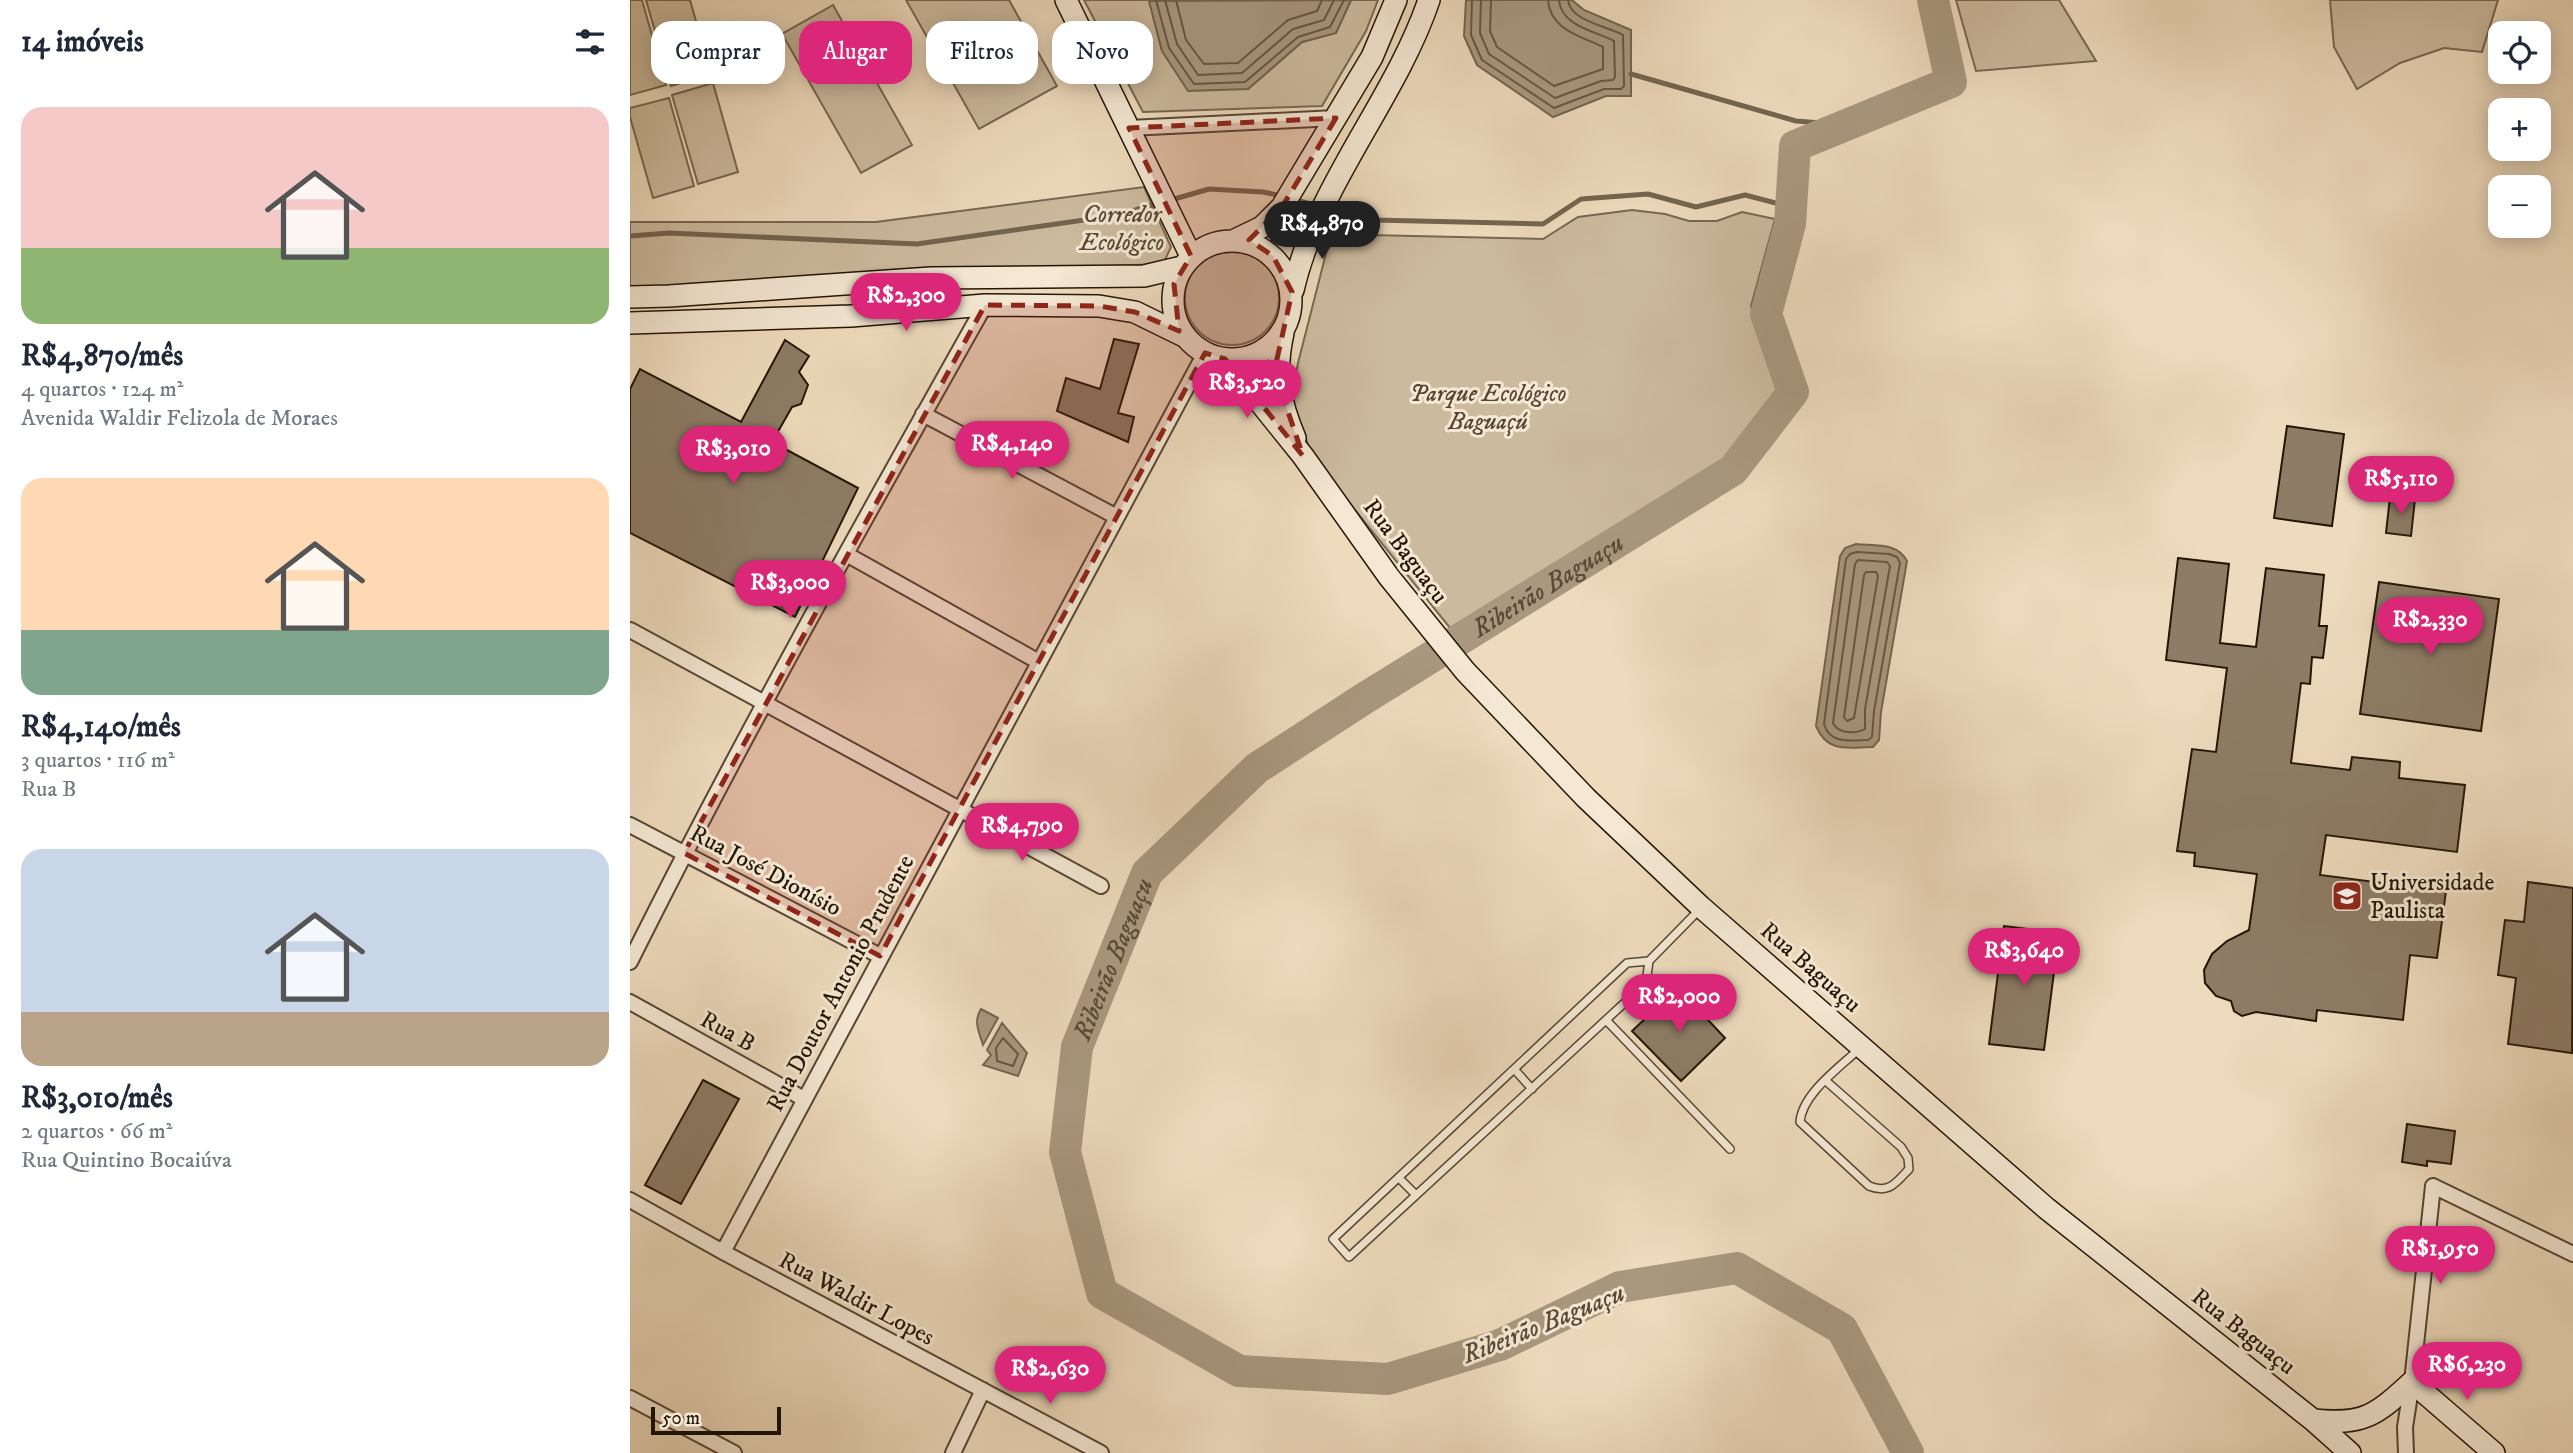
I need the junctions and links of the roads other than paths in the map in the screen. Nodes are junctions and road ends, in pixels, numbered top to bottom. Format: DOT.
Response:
graph roads {
  1 [pos="1066,0"];
  2 [pos="1396,0"];
  3 [pos="1429,0"];
  4 [pos="1336,118"];
  5 [pos="1129,128"];
  6 [pos="1235,240"];
  7 [pos="1186,262"];
  8 [pos="1292,292"];
  9 [pos="630,297"];
  10 [pos="985,305"];
  11 [pos="630,323"];
  12 [pos="1284,330"];
  13 [pos="1186,337"];
  14 [pos="1215,356"];
  15 [pos="923,414"];
  16 [pos="1303,456"];
  17 [pos="1117,517"];
  18 [pos="845,554"];
  19 [pos="630,630"];
  20 [pos="1039,662"];
  21 [pos="765,703"];
  22 [pos="959,809"];
  23 [pos="630,825"];
  24 [pos="684,853"];
  25 [pos="1101,886"];
  26 [pos="1701,907"];
  27 [pos="880,956"];
  28 [pos="1649,961"];
  29 [pos="630,962"];
  30 [pos="630,1002"];
  31 [pos="1606,1020"];
  32 [pos="1862,1046"];
  33 [pos="1514,1069"];
  34 [pos="1826,1081"];
  35 [pos="1532,1089"];
  36 [pos="804,1099"];
  37 [pos="1730,1149"];
  38 [pos="1399,1178"];
  39 [pos="1416,1195"];
  40 [pos="630,1200"];
  41 [pos="723,1252"];
  42 [pos="2573,1254"];
  43 [pos="2412,1382"];
  44 [pos="983,1390"];
  45 [pos="630,1398"];
  46 [pos="2313,1420"];
  47 [pos="734,1453"];
  48 [pos="953,1453"];
  49 [pos="1101,1453"];
  50 [pos="2350,1453"];
  51 [pos="2406,1453"];
  52 [pos="2494,1453"];
  1 -- 5 [label="main road"];
  2 -- 4 [label="main road"];
  3 -- 8 [label="main road"];
  4 -- 5 [label="street"];
  4 -- 6 [label="main road"];
  5 -- 7 [label="main road"];
  6 -- 7 [label="main road"];
  6 -- 8 [label="main road"];
  7 -- 9 [label="main road"];
  7 -- 13 [label="main road"];
  8 -- 12 [label="main road"];
  10 -- 11 [label="main road"];
  10 -- 13 [label="main road"];
  10 -- 15 [label="street"];
  12 -- 14 [label="main road"];
  12 -- 16 [label="main road"];
  13 -- 14 [label="main road"];
  14 -- 16 [label="main road"];
  14 -- 17 [label="street, Rua Doutor Antonio Prudente"];
  15 -- 17 [label="street"];
  15 -- 18 [label="street"];
  16 -- 26 [label="main road, Rua Baguaçu"];
  17 -- 20 [label="street, Rua Doutor Antonio Prudente"];
  18 -- 20 [label="street"];
  18 -- 21 [label="street"];
  19 -- 21 [label="street"];
  20 -- 22 [label="street, Rua Doutor Antonio Prudente"];
  21 -- 22 [label="street"];
  21 -- 24 [label="street"];
  22 -- 25 [label="street"];
  22 -- 27 [label="street, Rua Doutor Antonio Prudente"];
  23 -- 24 [label="street, Rua José Dionísio"];
  24 -- 27 [label="street, Rua José Dionísio"];
  24 -- 29 [label="street"];
  26 -- 28 [label="lane"];
  26 -- 32 [label="main road, Rua Baguaçu"];
  27 -- 36 [label="street, Rua Doutor Antonio Prudente"];
  28 -- 31 [label="lane"];
  28 -- 33 [label="lane"];
  30 -- 36 [label="street, Rua B"];
  31 -- 35 [label="lane"];
  31 -- 37 [label="lane"];
  32 -- 34 [label="lane"];
  32 -- 46 [label="main road, Rua Baguaçu"];
  33 -- 35 [label="lane"];
  33 -- 38 [label="lane"];
  34 -- 34 [label="lane"];
  35 -- 39 [label="lane"];
  36 -- 41 [label="street, Rua Doutor Antonio Prudente"];
  38 -- 39 [label="lane"];
  38 -- 39 [label="lane"];
  40 -- 41 [label="street, Rua Waldir Lopes"];
  41 -- 44 [label="street, Rua Waldir Lopes"];
  42 -- 43 [label="street"];
  43 -- 46 [label="main road"];
  43 -- 51 [label="street"];
  43 -- 52 [label="main road"];
  44 -- 48 [label="street"];
  44 -- 49 [label="street, Rua Waldir Lopes"];
  45 -- 47 [label="street"];
  46 -- 50 [label="main road, Rua Baguaçu"];
}
